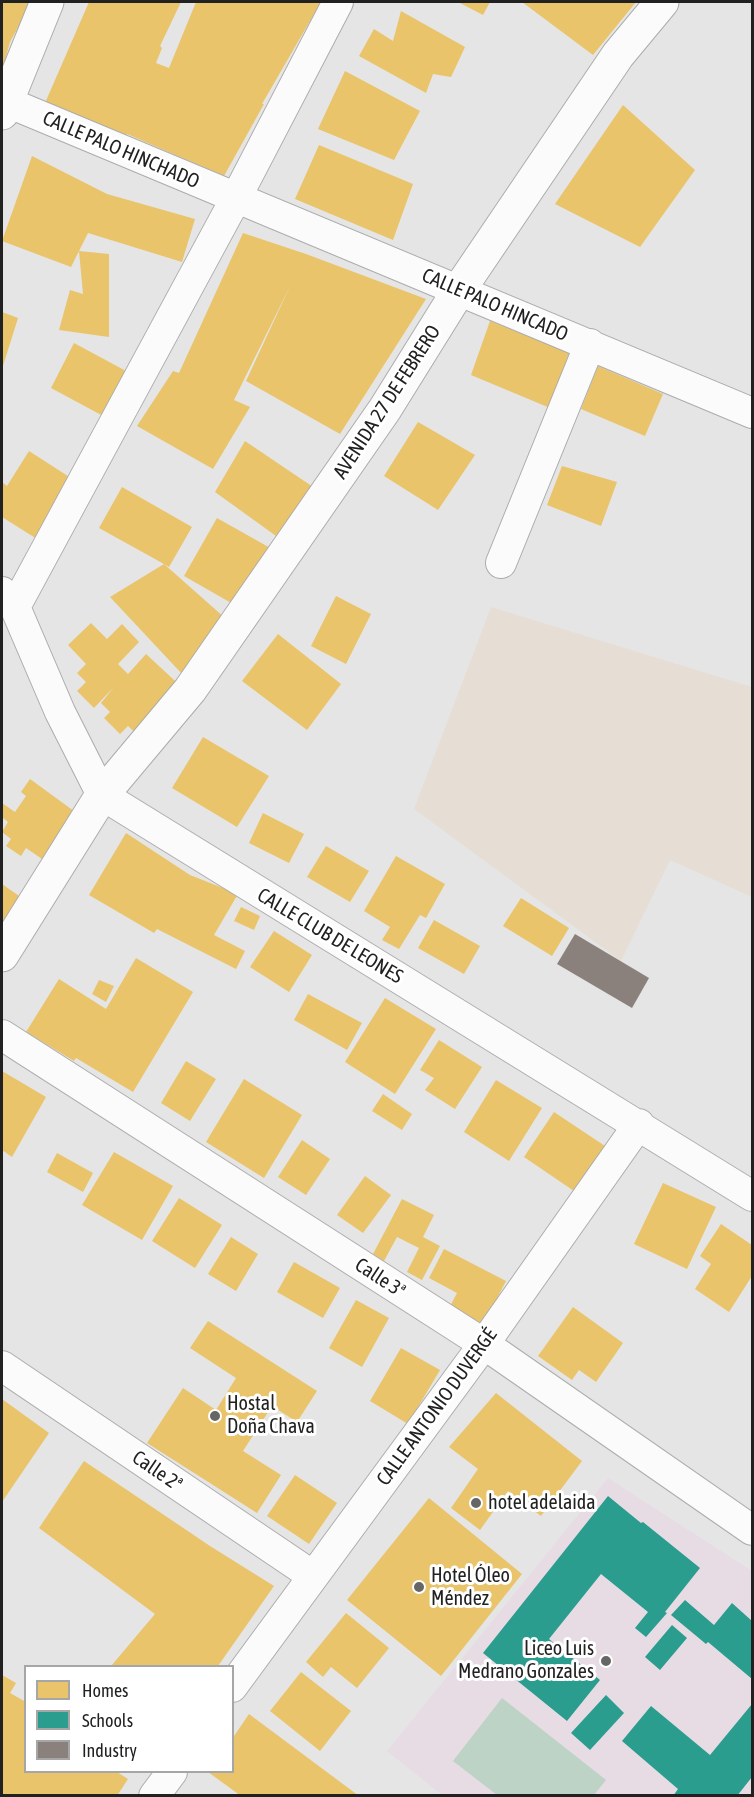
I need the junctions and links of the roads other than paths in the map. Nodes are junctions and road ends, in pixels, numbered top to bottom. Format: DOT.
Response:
graph roads {
  1 [pos="47,2"];
  2 [pos="338,2"];
  3 [pos="662,2"];
  4 [pos="4,108"];
  5 [pos="236,198"];
  6 [pos="459,290"];
  7 [pos="590,344"];
  8 [pos="753,413"];
  9 [pos="501,563"];
  10 [pos="8,599"];
  11 [pos="102,795"];
  12 [pos="2,955"];
  13 [pos="2,1035"];
  14 [pos="639,1124"];
  15 [pos="753,1196"];
  16 [pos="484,1344"];
  17 [pos="2,1366"];
  18 [pos="753,1530"];
  19 [pos="313,1576"];
  20 [pos="234,1685"];
  21 [pos="171,1773"];
  22 [pos="154,1796"];
  1 -- 4 [label="main road"];
  2 -- 5 [label="street"];
  3 -- 6 [label="main road, AVENIDA 27 DE FEBRERO"];
  4 -- 5 [label="street, CALLE PALO HINCHADO"];
  5 -- 6 [label="street, CALLE PALO HINCADO"];
  5 -- 10 [label="street"];
  6 -- 7 [label="street, CALLE PALO HINCADO"];
  6 -- 11 [label="main road, AVENIDA 27 DE FEBRERO"];
  7 -- 8 [label="street, CALLE PALO HINCADO"];
  7 -- 9 [label="street"];
  10 -- 11 [label="street"];
  11 -- 12 [label="main road, AVENIDA 27 DE FEBRERO"];
  11 -- 14 [label="street, CALLE CLUB DE LEONES"];
  13 -- 16 [label="street, Calle 3ª"];
  14 -- 15 [label="street, CALLE CLUB DE LEONES"];
  14 -- 16 [label="street, CALLE ANTONIO DUVERGÉ"];
  16 -- 18 [label="street, Calle 3ª"];
  16 -- 19 [label="street, CALLE ANTONIO DUVERGÉ"];
  17 -- 19 [label="street, Calle 2ª"];
  19 -- 20 [label="street, CALLE ANTONIO DUVERGÉ"];
  21 -- 22 [label="street"];
}
